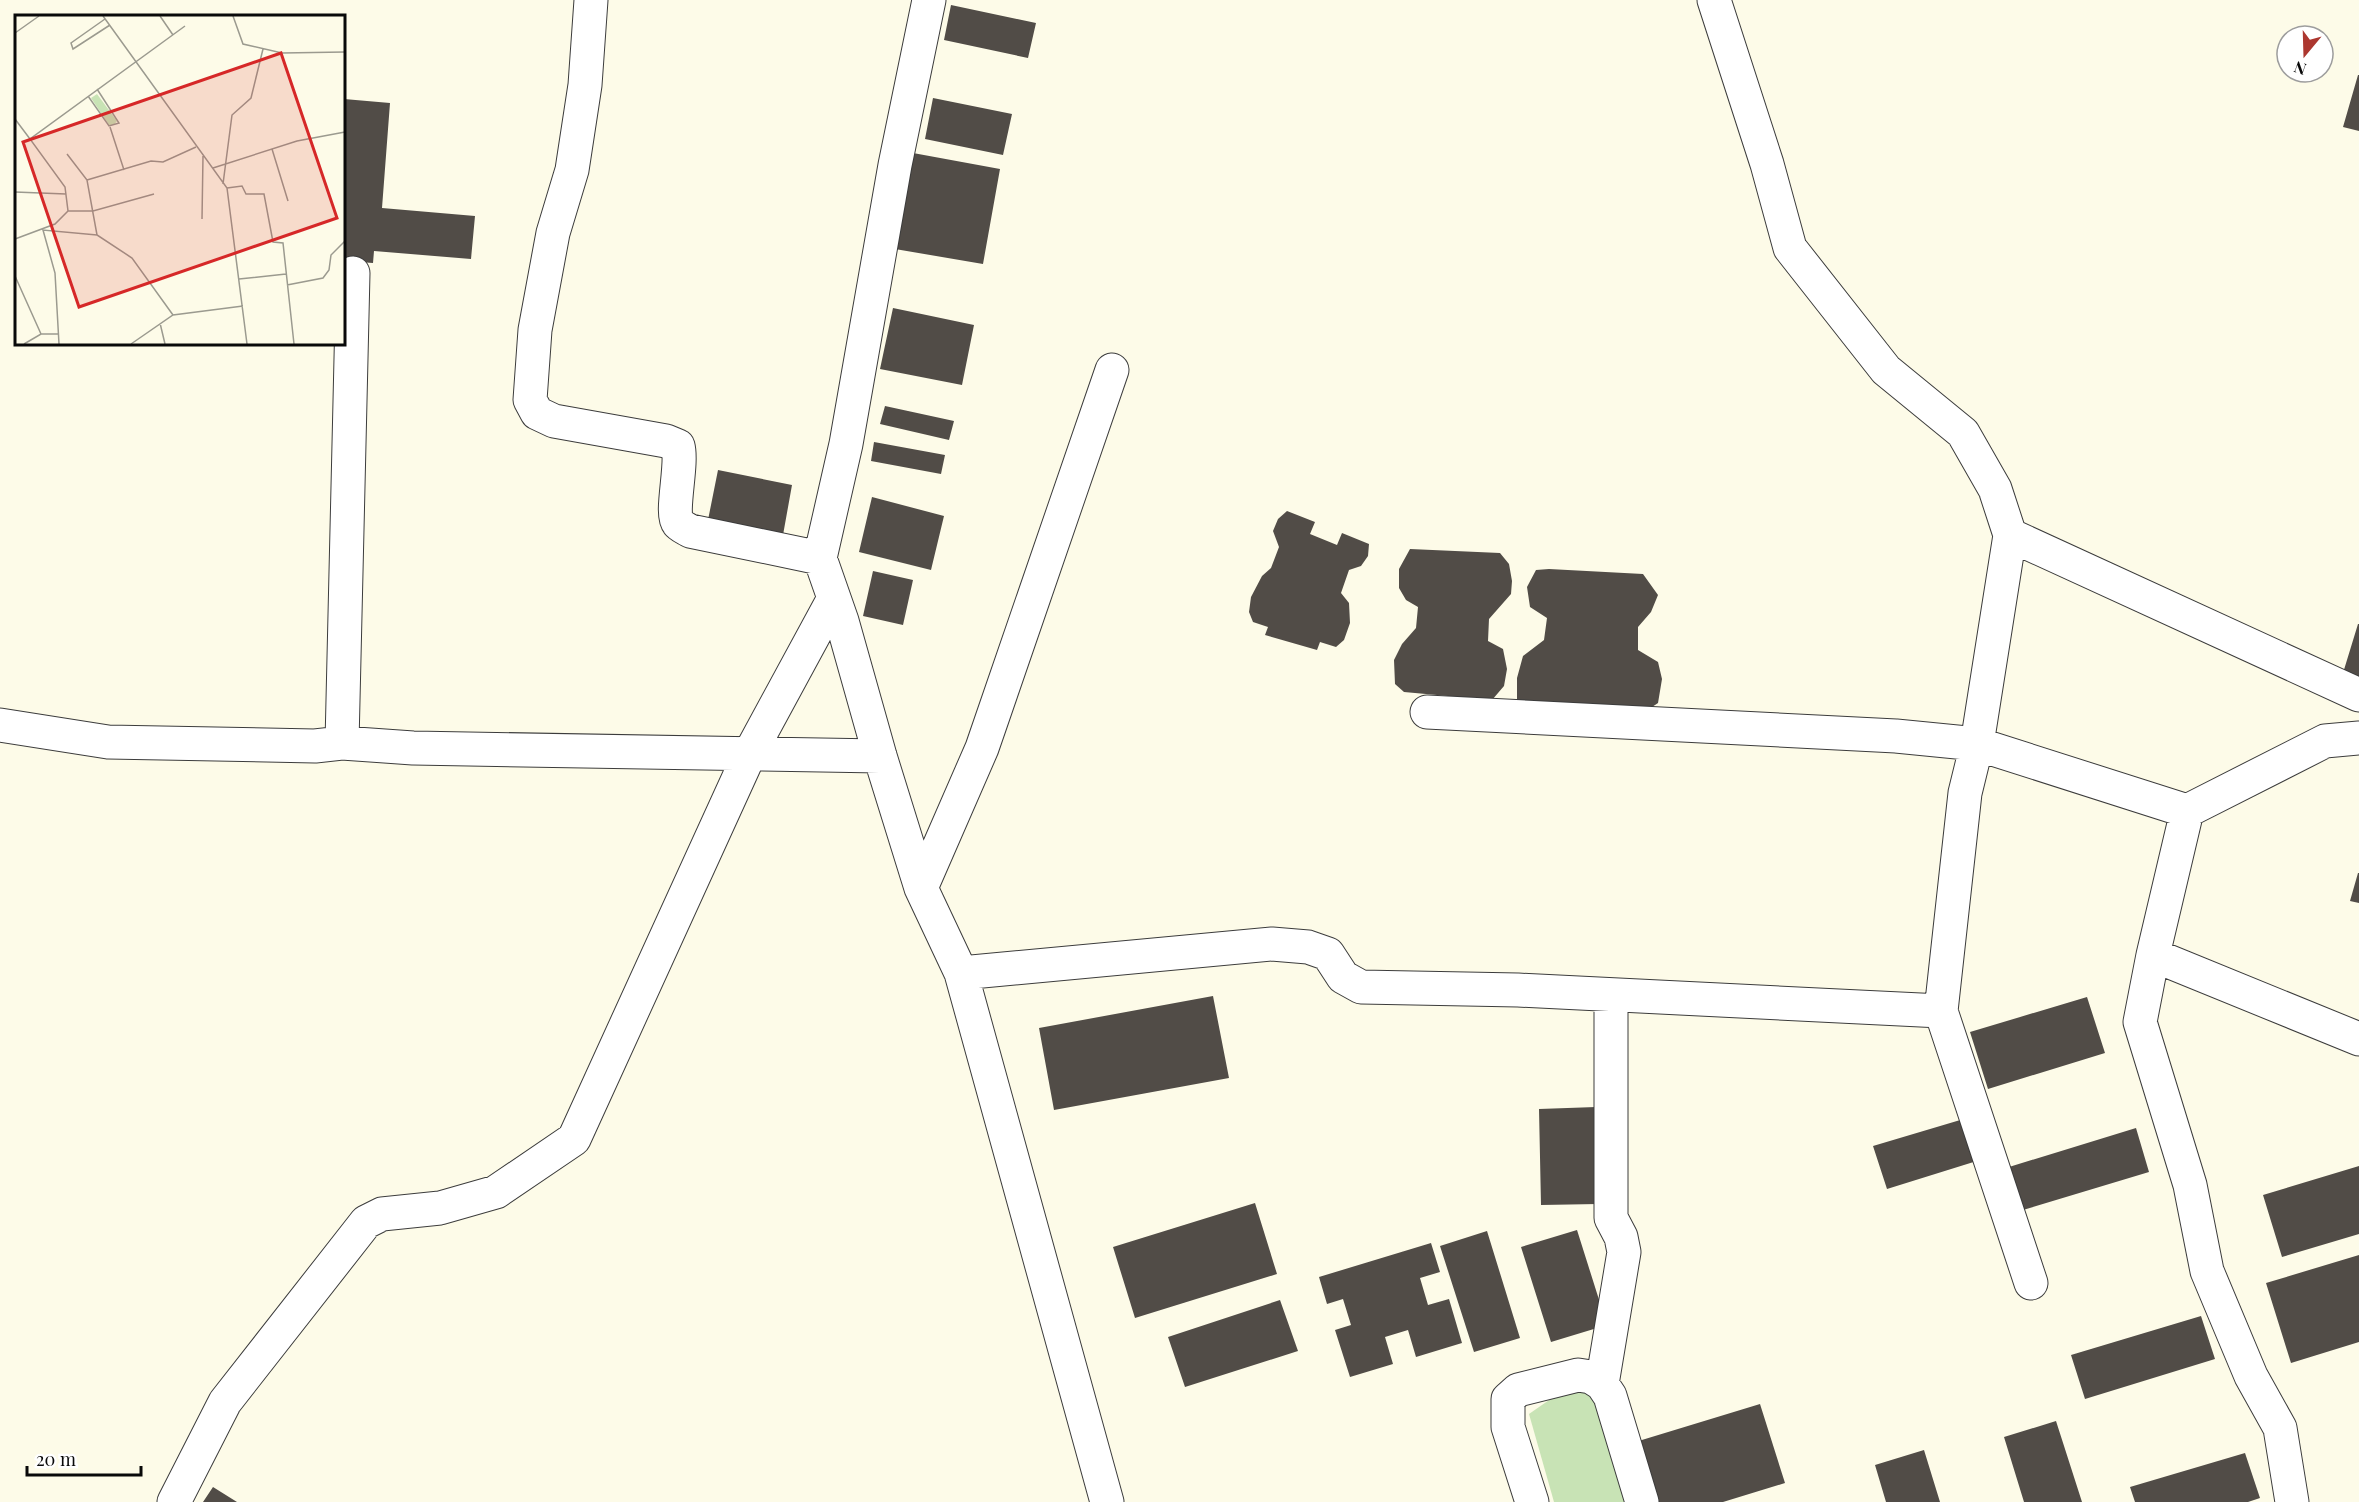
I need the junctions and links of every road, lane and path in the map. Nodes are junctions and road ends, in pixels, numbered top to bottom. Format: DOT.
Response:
graph roads {
  1 [pos="591,0"];
  2 [pos="929,0"];
  3 [pos="1718,14"];
  4 [pos="353,273"];
  5 [pos="1112,370"];
  6 [pos="2010,535"];
  7 [pos="820,558"];
  8 [pos="834,598"];
  9 [pos="2359,695"];
  10 [pos="1427,712"];
  11 [pos="0,725"];
  12 [pos="2359,738"];
  13 [pos="342,743"];
  14 [pos="1977,744"];
  15 [pos="750,753"];
  16 [pos="880,756"];
  17 [pos="2187,811"];
  18 [pos="921,888"];
  19 [pos="2153,955"];
  20 [pos="961,973"];
  21 [pos="1611,995"];
  22 [pos="1941,1011"];
  23 [pos="2359,1039"];
  24 [pos="2031,1283"];
  25 [pos="1602,1384"];
  26 [pos="174,1502"];
  27 [pos="1107,1502"];
  28 [pos="1532,1502"];
  29 [pos="1642,1502"];
  30 [pos="2292,1502"];
  1 -- 7 [label="street"];
  2 -- 7 [label="street"];
  3 -- 6 [label="street"];
  4 -- 13 [label="street"];
  5 -- 18 [label="street"];
  6 -- 9 [label="street"];
  6 -- 14 [label="street"];
  7 -- 8 [label="street"];
  8 -- 15 [label="street"];
  8 -- 16 [label="street"];
  10 -- 14 [label="street"];
  11 -- 13 [label="street"];
  12 -- 17 [label="street"];
  13 -- 15 [label="street"];
  14 -- 17 [label="street"];
  14 -- 22 [label="street"];
  15 -- 16 [label="street"];
  15 -- 26 [label="street"];
  16 -- 18 [label="street"];
  17 -- 19 [label="street"];
  18 -- 20 [label="street"];
  19 -- 23 [label="street"];
  19 -- 30 [label="street"];
  20 -- 21 [label="street"];
  20 -- 27 [label="street"];
  21 -- 22 [label="street"];
  21 -- 25 [label="street"];
  22 -- 24 [label="street"];
  25 -- 28 [label="street"];
  25 -- 29 [label="street"];
}
